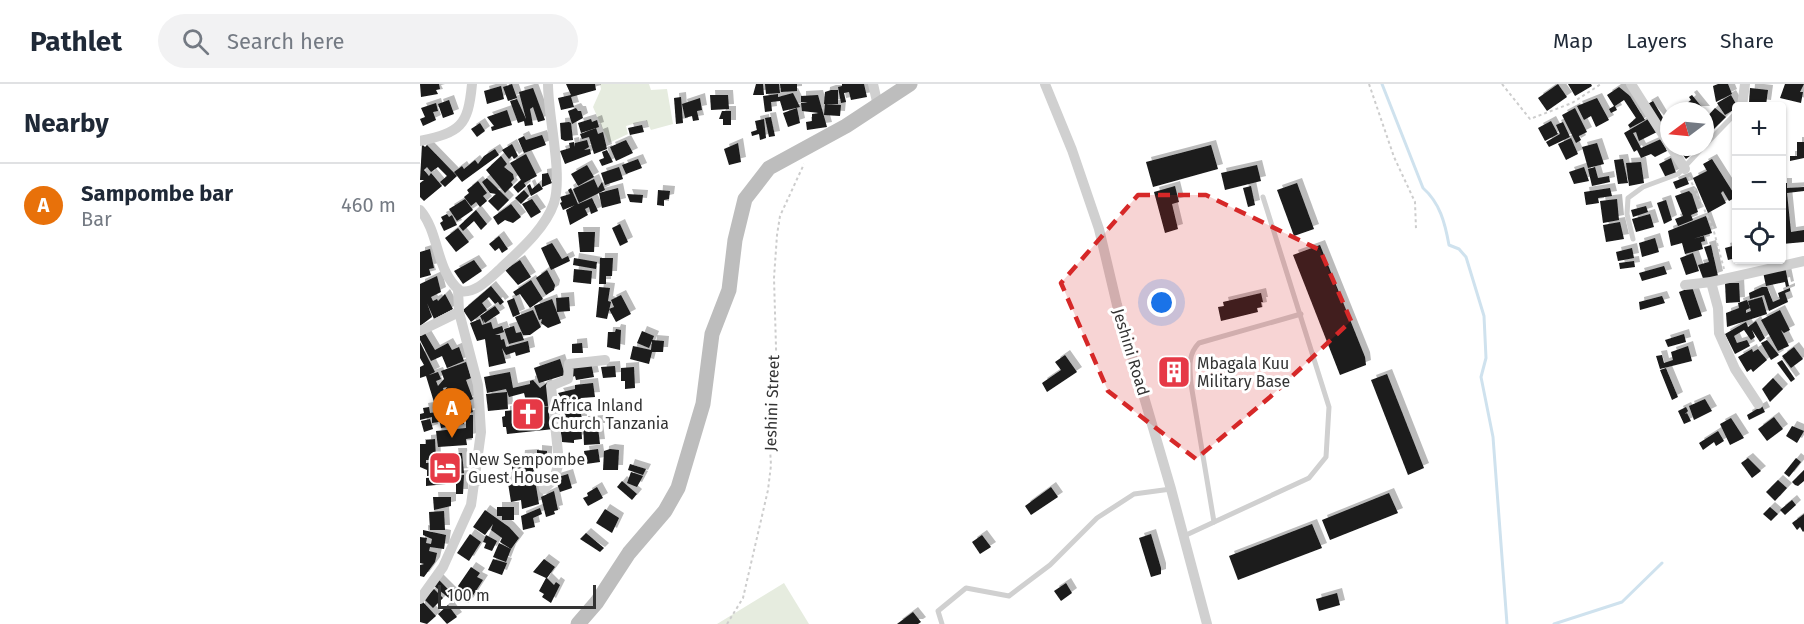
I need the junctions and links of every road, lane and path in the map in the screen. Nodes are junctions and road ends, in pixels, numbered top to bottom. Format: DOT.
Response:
graph roads {
  1 [pos="472,84"];
  2 [pos="548,84"];
  3 [pos="873,84"];
  4 [pos="910,84"];
  5 [pos="1045,84"];
  6 [pos="1369,84"];
  7 [pos="1502,84"];
  8 [pos="1601,84"];
  9 [pos="1631,84"];
  10 [pos="1745,84"];
  11 [pos="1743,102"];
  12 [pos="878,105"];
  13 [pos="1732,117"];
  14 [pos="1660,130"];
  15 [pos="1714,136"];
  16 [pos="420,141"];
  17 [pos="810,145"];
  18 [pos="1677,156"];
  19 [pos="1696,156"];
  20 [pos="1685,169"];
  21 [pos="1263,197"];
  22 [pos="420,210"];
  23 [pos="1416,229"];
  24 [pos="432,234"];
  25 [pos="420,238"];
  26 [pos="1633,239"];
  27 [pos="1804,261"];
  28 [pos="1786,263"];
  29 [pos="1778,264"];
  30 [pos="1726,279"];
  31 [pos="1711,282"];
  32 [pos="1685,285"];
  33 [pos="458,289"];
  34 [pos="459,312"];
  35 [pos="1301,314"];
  36 [pos="420,331"];
  37 [pos="604,360"];
  38 [pos="1758,404"];
  39 [pos="475,482"];
  40 [pos="1171,489"];
  41 [pos="1214,522"];
  42 [pos="1184,536"];
  43 [pos="420,599"];
  44 [pos="578,624"];
  45 [pos="728,624"];
  46 [pos="942,624"];
  47 [pos="1207,624"];
  1 -- 16 [label="street"];
  2 -- 33 [label="street"];
  3 -- 12 [label="street"];
  4 -- 12 [label="street"];
  5 -- 40 [label="street, Jeshini Road"];
  6 -- 23 [label="path"];
  7 -- 8 [label="path"];
  9 -- 14 [label="street"];
  10 -- 11 [label="street"];
  12 -- 17 [label="street"];
  13 -- 15 [label="lane"];
  17 -- 44 [label="street"];
  17 -- 45 [label="path, Jeshini Street"];
  18 -- 20 [label="street"];
  19 -- 20 [label="lane"];
  20 -- 26 [label="lane"];
  20 -- 30 [label="path"];
  21 -- 35 [label="lane"];
  22 -- 24 [label="street"];
  24 -- 25 [label="street"];
  24 -- 33 [label="street"];
  27 -- 28 [label="street"];
  29 -- 30 [label="street"];
  30 -- 31 [label="street"];
  31 -- 32 [label="street"];
  31 -- 38 [label="street"];
  33 -- 34 [label="street"];
  34 -- 36 [label="street"];
  34 -- 39 [label="street"];
  35 -- 41 [label="lane"];
  35 -- 41 [label="lane"];
  37 -- 39 [label="street"];
  39 -- 43 [label="street"];
  40 -- 42 [label="street, Jeshini Road"];
  40 -- 46 [label="lane"];
  41 -- 42 [label="lane"];
  42 -- 47 [label="street, Jeshini Road"];
}
